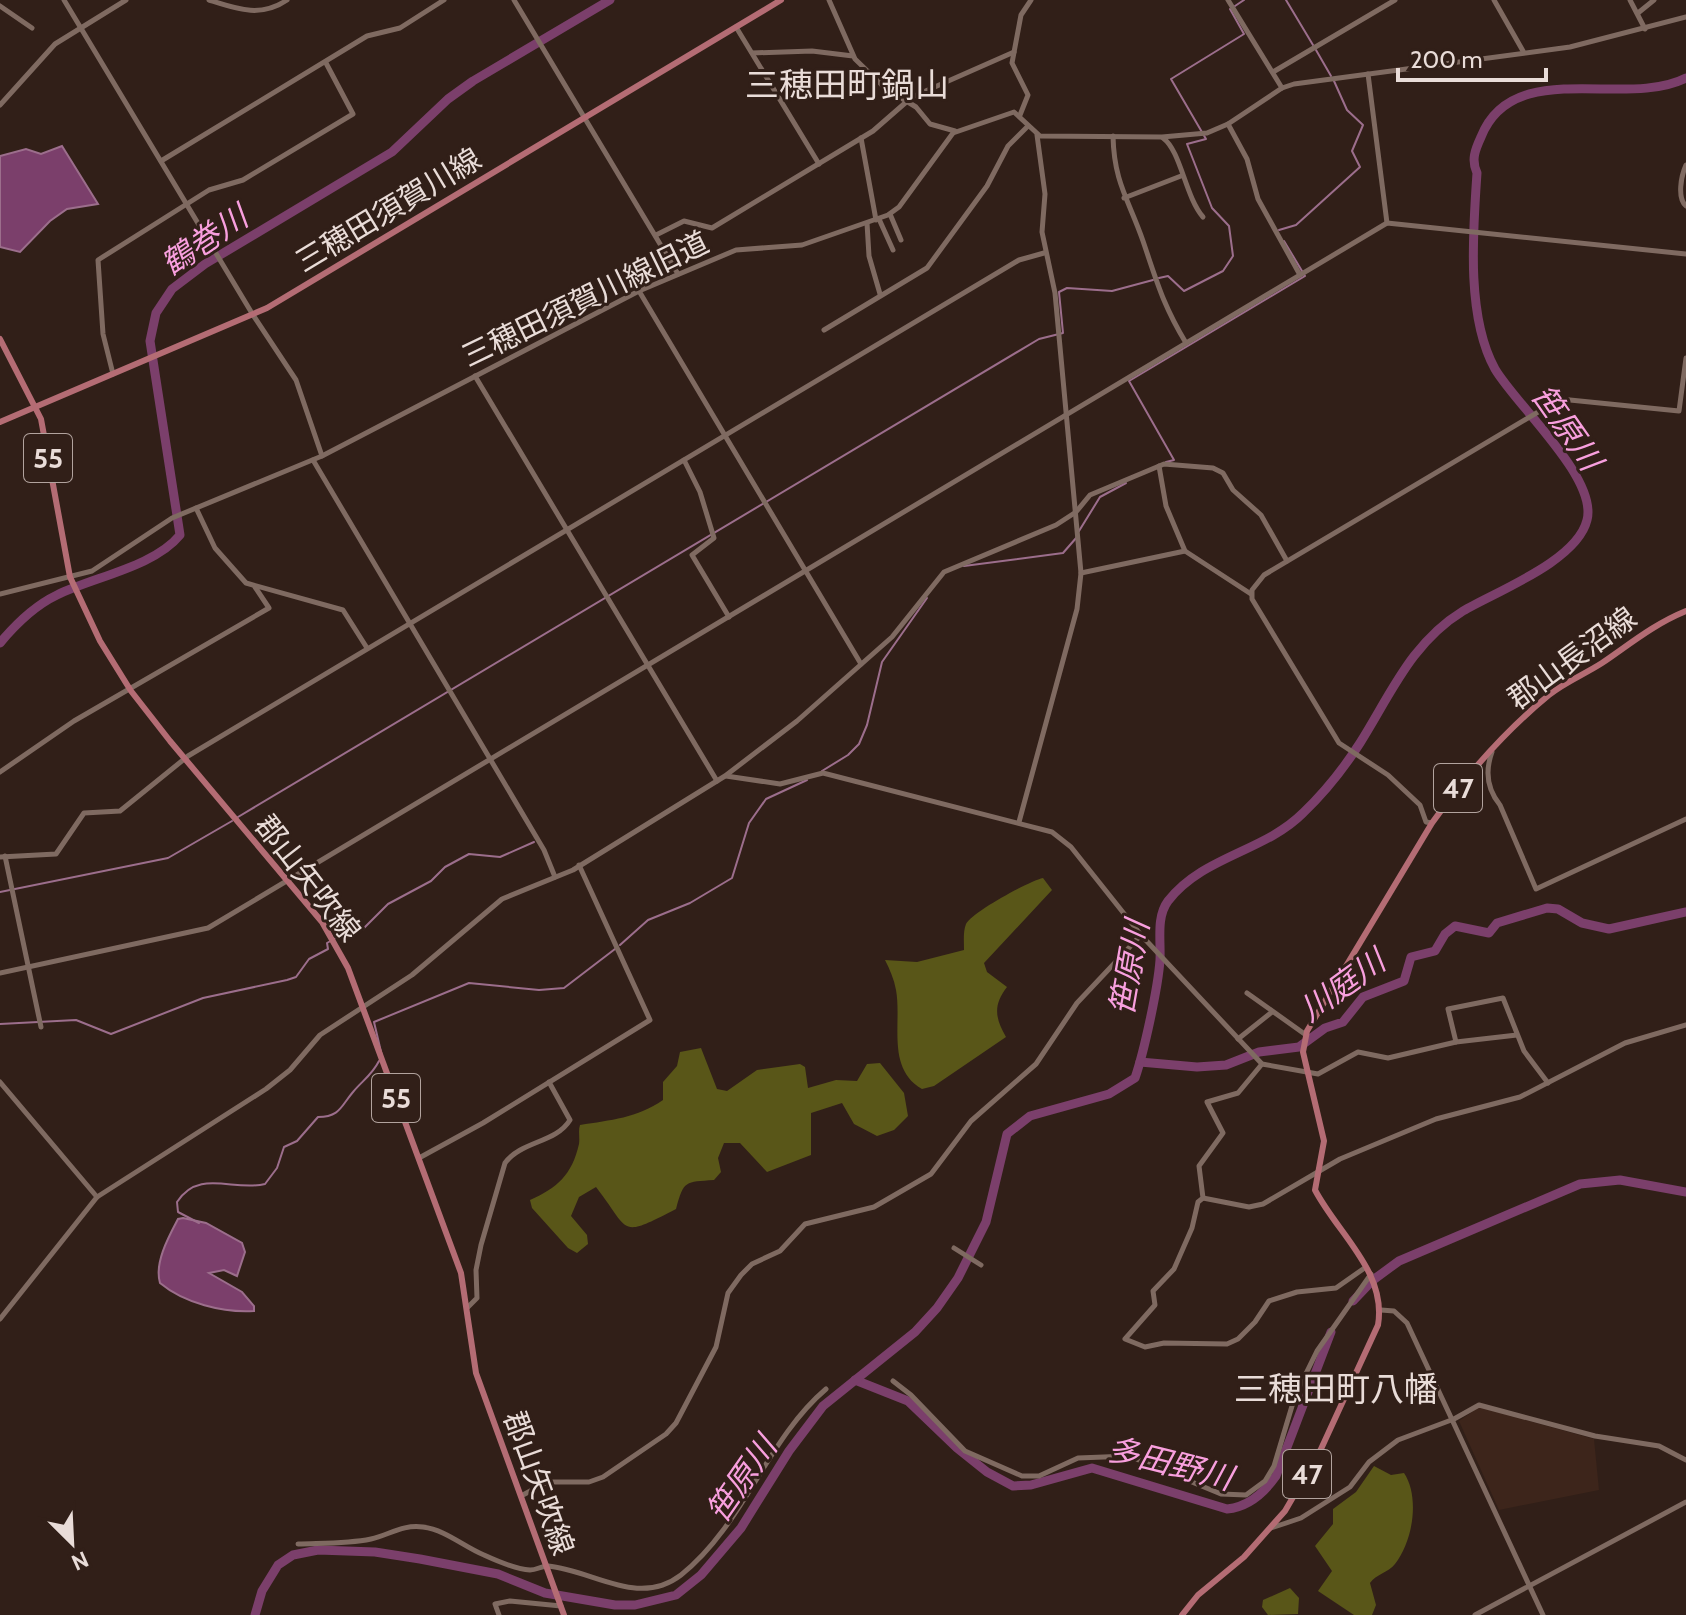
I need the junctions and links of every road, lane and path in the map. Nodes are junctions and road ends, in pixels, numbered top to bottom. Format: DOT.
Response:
graph roads {
  1 [pos="64,0"];
  2 [pos="126,0"];
  3 [pos="209,0"];
  4 [pos="287,0"];
  5 [pos="444,0"];
  6 [pos="514,0"];
  7 [pos="781,0"];
  8 [pos="829,0"];
  9 [pos="1031,0"];
  10 [pos="1228,0"];
  11 [pos="1395,0"];
  12 [pos="1494,0"];
  13 [pos="1630,0"];
  14 [pos="1654,0"];
  15 [pos="0,6"];
  16 [pos="1638,13"];
  17 [pos="1686,17"];
  18 [pos="736,27"];
  19 [pos="32,28"];
  20 [pos="81,29"];
  21 [pos="1645,29"];
  22 [pos="1523,51"];
  23 [pos="1014,52"];
  24 [pos="752,53"];
  25 [pos="853,56"];
  26 [pos="326,63"];
  27 [pos="1273,72"];
  28 [pos="1368,74"];
  29 [pos="1282,88"];
  30 [pos="906,102"];
  31 [pos="0,105"];
  32 [pos="1020,115"];
  33 [pos="583,116"];
  34 [pos="1228,124"];
  35 [pos="1028,126"];
  36 [pos="955,131"];
  37 [pos="1037,135"];
  38 [pos="1113,136"];
  39 [pos="1162,137"];
  40 [pos="861,138"];
  41 [pos="161,161"];
  42 [pos="819,164"];
  43 [pos="1686,165"];
  44 [pos="1181,176"];
  45 [pos="1124,198"];
  46 [pos="187,205"];
  47 [pos="1686,206"];
  48 [pos="890,214"];
  49 [pos="1203,217"];
  50 [pos="877,220"];
  51 [pos="867,223"];
  52 [pos="1387,223"];
  53 [pos="656,235"];
  54 [pos="901,240"];
  55 [pos="893,250"];
  56 [pos="1044,253"];
  57 [pos="1686,254"];
  58 [pos="678,274"];
  59 [pos="1300,275"];
  60 [pos="639,291"];
  61 [pos="880,294"];
  62 [pos="253,315"];
  63 [pos="824,330"];
  64 [pos="0,339"];
  65 [pos="1186,343"];
  66 [pos="1686,358"];
  67 [pos="113,375"];
  68 [pos="475,376"];
  69 [pos="1685,382"];
  70 [pos="37,407"];
  71 [pos="1067,415"];
  72 [pos="0,422"];
  73 [pos="724,436"];
  74 [pos="322,456"];
  75 [pos="313,460"];
  76 [pos="684,460"];
  77 [pos="1159,466"];
  78 [pos="196,508"];
  79 [pos="1076,512"];
  80 [pos="567,529"];
  81 [pos="1185,551"];
  82 [pos="1287,561"];
  83 [pos="805,571"];
  84 [pos="1081,573"];
  85 [pos="70,577"];
  86 [pos="255,587"];
  87 [pos="0,594"];
  88 [pos="1251,594"];
  89 [pos="1686,611"];
  90 [pos="729,617"];
  91 [pos="409,623"];
  92 [pos="367,648"];
  93 [pos="861,664"];
  94 [pos="648,665"];
  95 [pos="129,688"];
  96 [pos="1492,752"];
  97 [pos="184,758"];
  98 [pos="490,759"];
  99 [pos="0,772"];
  100 [pos="725,776"];
  101 [pos="717,781"];
  102 [pos="1686,819"];
  103 [pos="1019,822"];
  104 [pos="1432,823"];
  105 [pos="3,857"];
  106 [pos="579,865"];
  107 [pos="555,878"];
  108 [pos="287,880"];
  109 [pos="1141,935"];
  110 [pos="28,966"];
  111 [pos="0,973"];
  112 [pos="1247,993"];
  113 [pos="362,1008"];
  114 [pos="1272,1012"];
  115 [pos="41,1027"];
  116 [pos="1685,1028"];
  117 [pos="1517,1035"];
  118 [pos="1306,1036"];
  119 [pos="1238,1039"];
  120 [pos="1456,1042"];
  121 [pos="1260,1062"];
  122 [pos="1308,1073"];
  123 [pos="0,1082"];
  124 [pos="549,1082"];
  125 [pos="1548,1083"];
  126 [pos="419,1158"];
  127 [pos="1317,1171"];
  128 [pos="97,1197"];
  129 [pos="1203,1198"];
  130 [pos="954,1248"];
  131 [pos="981,1265"];
  132 [pos="1366,1267"];
  133 [pos="1371,1274"];
  134 [pos="468,1307"];
  135 [pos="1381,1310"];
  136 [pos="0,1319"];
  137 [pos="893,1381"];
  138 [pos="826,1389"];
  139 [pos="1454,1419"];
  140 [pos="1686,1460"];
  141 [pos="521,1496"];
  142 [pos="1686,1502"];
  143 [pos="1271,1528"];
  144 [pos="298,1544"];
  145 [pos="546,1567"];
  146 [pos="1530,1586"];
  147 [pos="560,1605"];
  148 [pos="499,1615"];
  149 [pos="564,1615"];
  150 [pos="1182,1615"];
  151 [pos="1475,1615"];
  152 [pos="1543,1615"];
  1 -- 20 [label="street"];
  2 -- 20 [label="street"];
  3 -- 4 [label="street"];
  5 -- 26 [label="street"];
  6 -- 33 [label="street"];
  7 -- 18 [label="main road, 三穂田須賀川線"];
  8 -- 25 [label="street"];
  9 -- 23 [label="street"];
  10 -- 27 [label="street"];
  11 -- 27 [label="street"];
  12 -- 22 [label="street"];
  13 -- 16 [label="street"];
  14 -- 16 [label="street"];
  15 -- 19 [label="street"];
  16 -- 21 [label="street"];
  17 -- 21 [label="street"];
  18 -- 24 [label="street"];
  18 -- 33 [label="main road, 三穂田須賀川線"];
  20 -- 31 [label="street"];
  20 -- 41 [label="street"];
  21 -- 22 [label="street"];
  22 -- 28 [label="street"];
  23 -- 30 [label="street"];
  23 -- 32 [label="street"];
  24 -- 25 [label="street"];
  24 -- 42 [label="street"];
  25 -- 30 [label="street"];
  26 -- 41 [label="street"];
  26 -- 46 [label="street"];
  27 -- 29 [label="street"];
  28 -- 29 [label="street"];
  28 -- 52 [label="street"];
  29 -- 34 [label="street"];
  30 -- 36 [label="street"];
  30 -- 40 [label="street"];
  32 -- 35 [label="street"];
  32 -- 36 [label="street"];
  33 -- 53 [label="street"];
  33 -- 62 [label="main road, 三穂田須賀川線"];
  34 -- 39 [label="street"];
  34 -- 59 [label="street"];
  35 -- 37 [label="street"];
  35 -- 61 [label="street"];
  36 -- 48 [label="street, 三穂田須賀川線旧道"];
  37 -- 38 [label="street"];
  37 -- 56 [label="street"];
  38 -- 39 [label="street"];
  38 -- 45 [label="street"];
  39 -- 44 [label="street"];
  40 -- 42 [label="street"];
  40 -- 50 [label="street"];
  41 -- 46 [label="street"];
  42 -- 53 [label="street"];
  43 -- 47 [label="street"];
  44 -- 45 [label="street"];
  44 -- 49 [label="street"];
  45 -- 65 [label="street"];
  46 -- 62 [label="street"];
  46 -- 67 [label="street"];
  48 -- 50 [label="street, 三穂田須賀川線旧道"];
  48 -- 54 [label="street"];
  50 -- 51 [label="street, 三穂田須賀川線旧道"];
  50 -- 55 [label="street"];
  51 -- 58 [label="street, 三穂田須賀川線旧道"];
  51 -- 61 [label="street"];
  52 -- 57 [label="street"];
  52 -- 59 [label="street"];
  53 -- 58 [label="street"];
  56 -- 71 [label="street"];
  56 -- 73 [label="street"];
  58 -- 60 [label="street, 三穂田須賀川線旧道"];
  59 -- 65 [label="street"];
  60 -- 68 [label="street, 三穂田須賀川線旧道"];
  60 -- 73 [label="street"];
  61 -- 63 [label="street"];
  62 -- 67 [label="main road, 三穂田須賀川線"];
  62 -- 74 [label="street"];
  64 -- 70 [label="main road, 郡山矢吹線 / 55"];
  65 -- 71 [label="street"];
  66 -- 69 [label="street"];
  67 -- 70 [label="main road, 三穂田須賀川線"];
  68 -- 74 [label="street, 三穂田須賀川線旧道"];
  68 -- 80 [label="street"];
  69 -- 82 [label="street"];
  70 -- 72 [label="main road, 三穂田須賀川線"];
  70 -- 85 [label="main road, 郡山矢吹線 / 55"];
  71 -- 79 [label="street"];
  71 -- 83 [label="street"];
  73 -- 76 [label="street"];
  73 -- 83 [label="street"];
  74 -- 75 [label="street, 三穂田須賀川線旧道"];
  75 -- 78 [label="street, 三穂田須賀川線旧道"];
  75 -- 91 [label="street"];
  76 -- 80 [label="street"];
  76 -- 90 [label="street"];
  77 -- 79 [label="street"];
  77 -- 81 [label="street"];
  77 -- 82 [label="street"];
  78 -- 85 [label="street, 三穂田須賀川線旧道"];
  78 -- 86 [label="street"];
  79 -- 84 [label="street"];
  79 -- 93 [label="street"];
  80 -- 91 [label="street"];
  80 -- 94 [label="street"];
  81 -- 84 [label="street"];
  81 -- 88 [label="street"];
  82 -- 88 [label="street"];
  83 -- 90 [label="street"];
  83 -- 93 [label="street"];
  84 -- 103 [label="street"];
  85 -- 87 [label="street, 三穂田須賀川線旧道"];
  85 -- 95 [label="main road, 郡山矢吹線 / 55"];
  86 -- 92 [label="street"];
  86 -- 95 [label="street"];
  88 -- 104 [label="street"];
  89 -- 96 [label="main road, 郡山長沼線 / 47"];
  90 -- 94 [label="street"];
  91 -- 92 [label="street"];
  91 -- 98 [label="street"];
  92 -- 97 [label="street"];
  93 -- 100 [label="street"];
  94 -- 98 [label="street"];
  94 -- 101 [label="street"];
  95 -- 97 [label="main road, 郡山矢吹線 / 55"];
  95 -- 99 [label="street"];
  96 -- 102 [label="street"];
  96 -- 104 [label="main road, 郡山長沼線 / 47"];
  97 -- 105 [label="street"];
  97 -- 108 [label="main road, 郡山矢吹線 / 55"];
  98 -- 107 [label="street"];
  98 -- 108 [label="street"];
  100 -- 101 [label="street"];
  100 -- 103 [label="street"];
  101 -- 106 [label="street"];
  103 -- 109 [label="street"];
  104 -- 118 [label="main road, 郡山長沼線 / 47"];
  105 -- 110 [label="street"];
  106 -- 107 [label="street"];
  106 -- 124 [label="street"];
  107 -- 113 [label="street"];
  108 -- 110 [label="street"];
  108 -- 113 [label="main road, 郡山矢吹線 / 55"];
  109 -- 119 [label="street"];
  109 -- 141 [label="street"];
  110 -- 111 [label="street"];
  110 -- 115 [label="street"];
  112 -- 114 [label="street"];
  113 -- 126 [label="main road, 郡山矢吹線 / 55"];
  113 -- 128 [label="street"];
  114 -- 118 [label="street"];
  114 -- 119 [label="street"];
  116 -- 125 [label="street"];
  117 -- 120 [label="street"];
  117 -- 120 [label="street"];
  117 -- 125 [label="street"];
  118 -- 122 [label="main road, 郡山長沼線 / 47"];
  119 -- 121 [label="street"];
  120 -- 122 [label="street"];
  121 -- 122 [label="street"];
  121 -- 129 [label="street"];
  122 -- 127 [label="main road, 郡山長沼線 / 47"];
  123 -- 128 [label="street"];
  124 -- 126 [label="street"];
  124 -- 134 [label="street"];
  125 -- 127 [label="street"];
  126 -- 134 [label="main road, 郡山矢吹線 / 55"];
  127 -- 129 [label="street"];
  127 -- 132 [label="main road, 郡山長沼線 / 47"];
  128 -- 136 [label="street"];
  129 -- 132 [label="street"];
  130 -- 131 [label="street"];
  132 -- 133 [label="main road, 郡山長沼線 / 47"];
  133 -- 135 [label="main road, 郡山長沼線 / 47"];
  133 -- 137 [label="street"];
  134 -- 141 [label="main road, 郡山矢吹線 / 55"];
  135 -- 139 [label="street"];
  135 -- 143 [label="main road, 郡山長沼線 / 47"];
  138 -- 145 [label="street"];
  139 -- 140 [label="street"];
  139 -- 143 [label="street"];
  139 -- 146 [label="street"];
  141 -- 145 [label="main road, 郡山矢吹線 / 55"];
  142 -- 146 [label="street"];
  143 -- 150 [label="main road, 郡山長沼線 / 47"];
  144 -- 145 [label="street"];
  145 -- 147 [label="main road, 郡山矢吹線 / 55"];
  146 -- 151 [label="street"];
  146 -- 152 [label="street"];
  147 -- 148 [label="street"];
  147 -- 149 [label="main road, 郡山矢吹線 / 55"];
}
